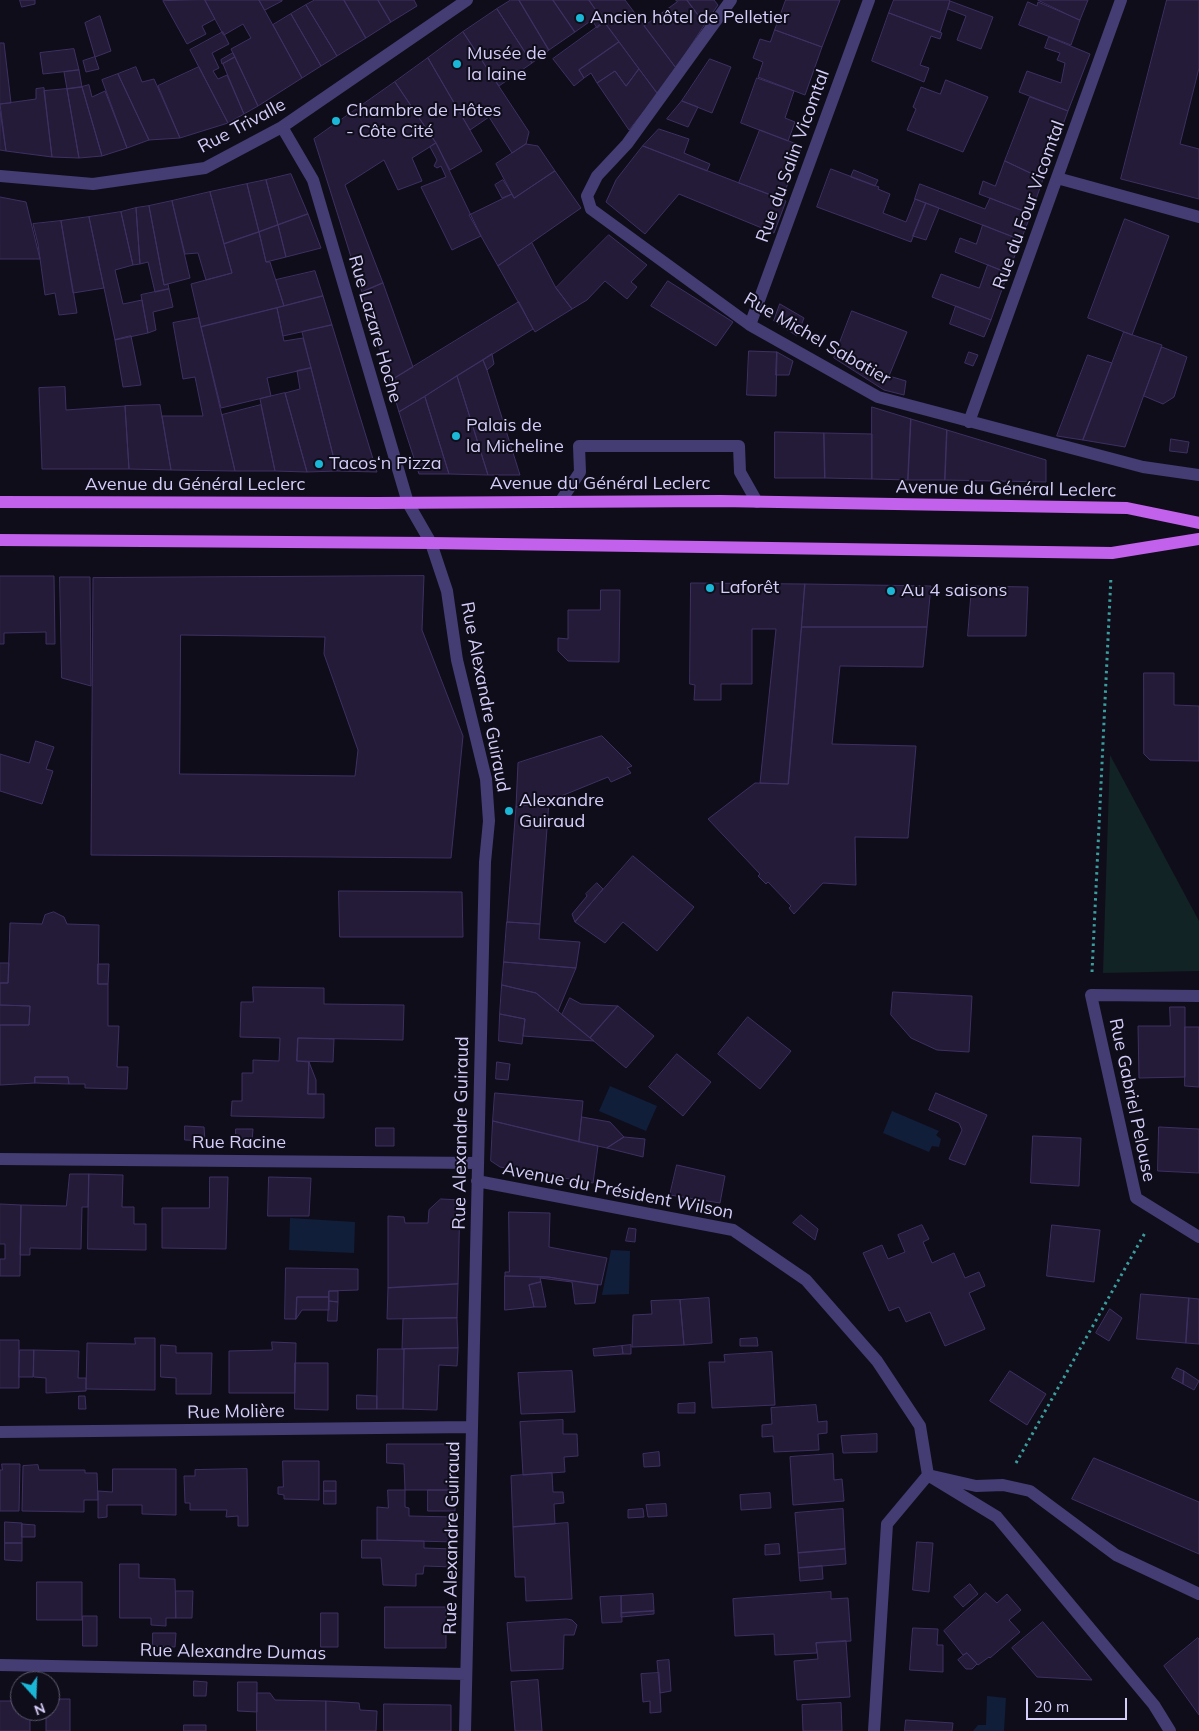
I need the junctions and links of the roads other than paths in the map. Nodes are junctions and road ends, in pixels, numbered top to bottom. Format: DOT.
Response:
graph roads {
  1 [pos="467,0"];
  2 [pos="731,0"];
  3 [pos="870,0"];
  4 [pos="1121,0"];
  5 [pos="282,127"];
  6 [pos="0,176"];
  7 [pos="1057,178"];
  8 [pos="1199,217"];
  9 [pos="750,325"];
  10 [pos="969,422"];
  11 [pos="1199,475"];
  12 [pos="0,502"];
  13 [pos="560,502"];
  14 [pos="757,502"];
  15 [pos="408,503"];
  16 [pos="1199,523"];
  17 [pos="1199,539"];
  18 [pos="0,540"];
  19 [pos="431,542"];
  20 [pos="1199,996"];
  21 [pos="0,1159"];
  22 [pos="478,1163"];
  23 [pos="478,1181"];
  24 [pos="1199,1237"];
  25 [pos="472,1427"];
  26 [pos="0,1432"];
  27 [pos="928,1475"];
  28 [pos="1199,1594"];
  29 [pos="0,1665"];
  30 [pos="466,1674"];
  31 [pos="465,1731"];
  32 [pos="874,1731"];
  33 [pos="1170,1731"];
  1 -- 5 [label="street, Rue Trivalle"];
  2 -- 9 [label="street, Rue Michel Sabatier"];
  3 -- 9 [label="street, Rue du Salin Vicomtal"];
  4 -- 7 [label="street, Rue du Four Vicomtal"];
  5 -- 6 [label="street, Rue Trivalle"];
  5 -- 15 [label="street, Rue Lazare Hoche"];
  7 -- 8 [label="street"];
  7 -- 10 [label="street, Rue du Four Vicomtal"];
  9 -- 10 [label="street, Rue Michel Sabatier"];
  10 -- 11 [label="street, Rue Michel Sabatier"];
  12 -- 15 [label="main road, Avenue du Général Leclerc"];
  13 -- 14 [label="main road, Avenue du Général Leclerc"];
  13 -- 14 [label="street"];
  13 -- 15 [label="main road, Avenue du Général Leclerc"];
  14 -- 16 [label="main road, Avenue du Général Leclerc"];
  15 -- 19 [label="street, Rue Lazare Hoche"];
  17 -- 19 [label="main road"];
  18 -- 19 [label="main road"];
  19 -- 22 [label="street, Rue Alexandre Guiraud"];
  20 -- 24 [label="street, Rue Gabriel Pelouse"];
  21 -- 22 [label="street, Rue Racine"];
  22 -- 23 [label="street, Rue Alexandre Guiraud"];
  23 -- 25 [label="street, Rue Alexandre Guiraud"];
  23 -- 27 [label="street, Avenue du Président Wilson"];
  25 -- 26 [label="street, Rue Molière"];
  25 -- 30 [label="street, Rue Alexandre Guiraud"];
  27 -- 28 [label="street"];
  27 -- 32 [label="street"];
  27 -- 33 [label="street"];
  29 -- 30 [label="street, Rue Alexandre Dumas"];
  30 -- 31 [label="street, Rue Alexandre Guiraud"];
}
